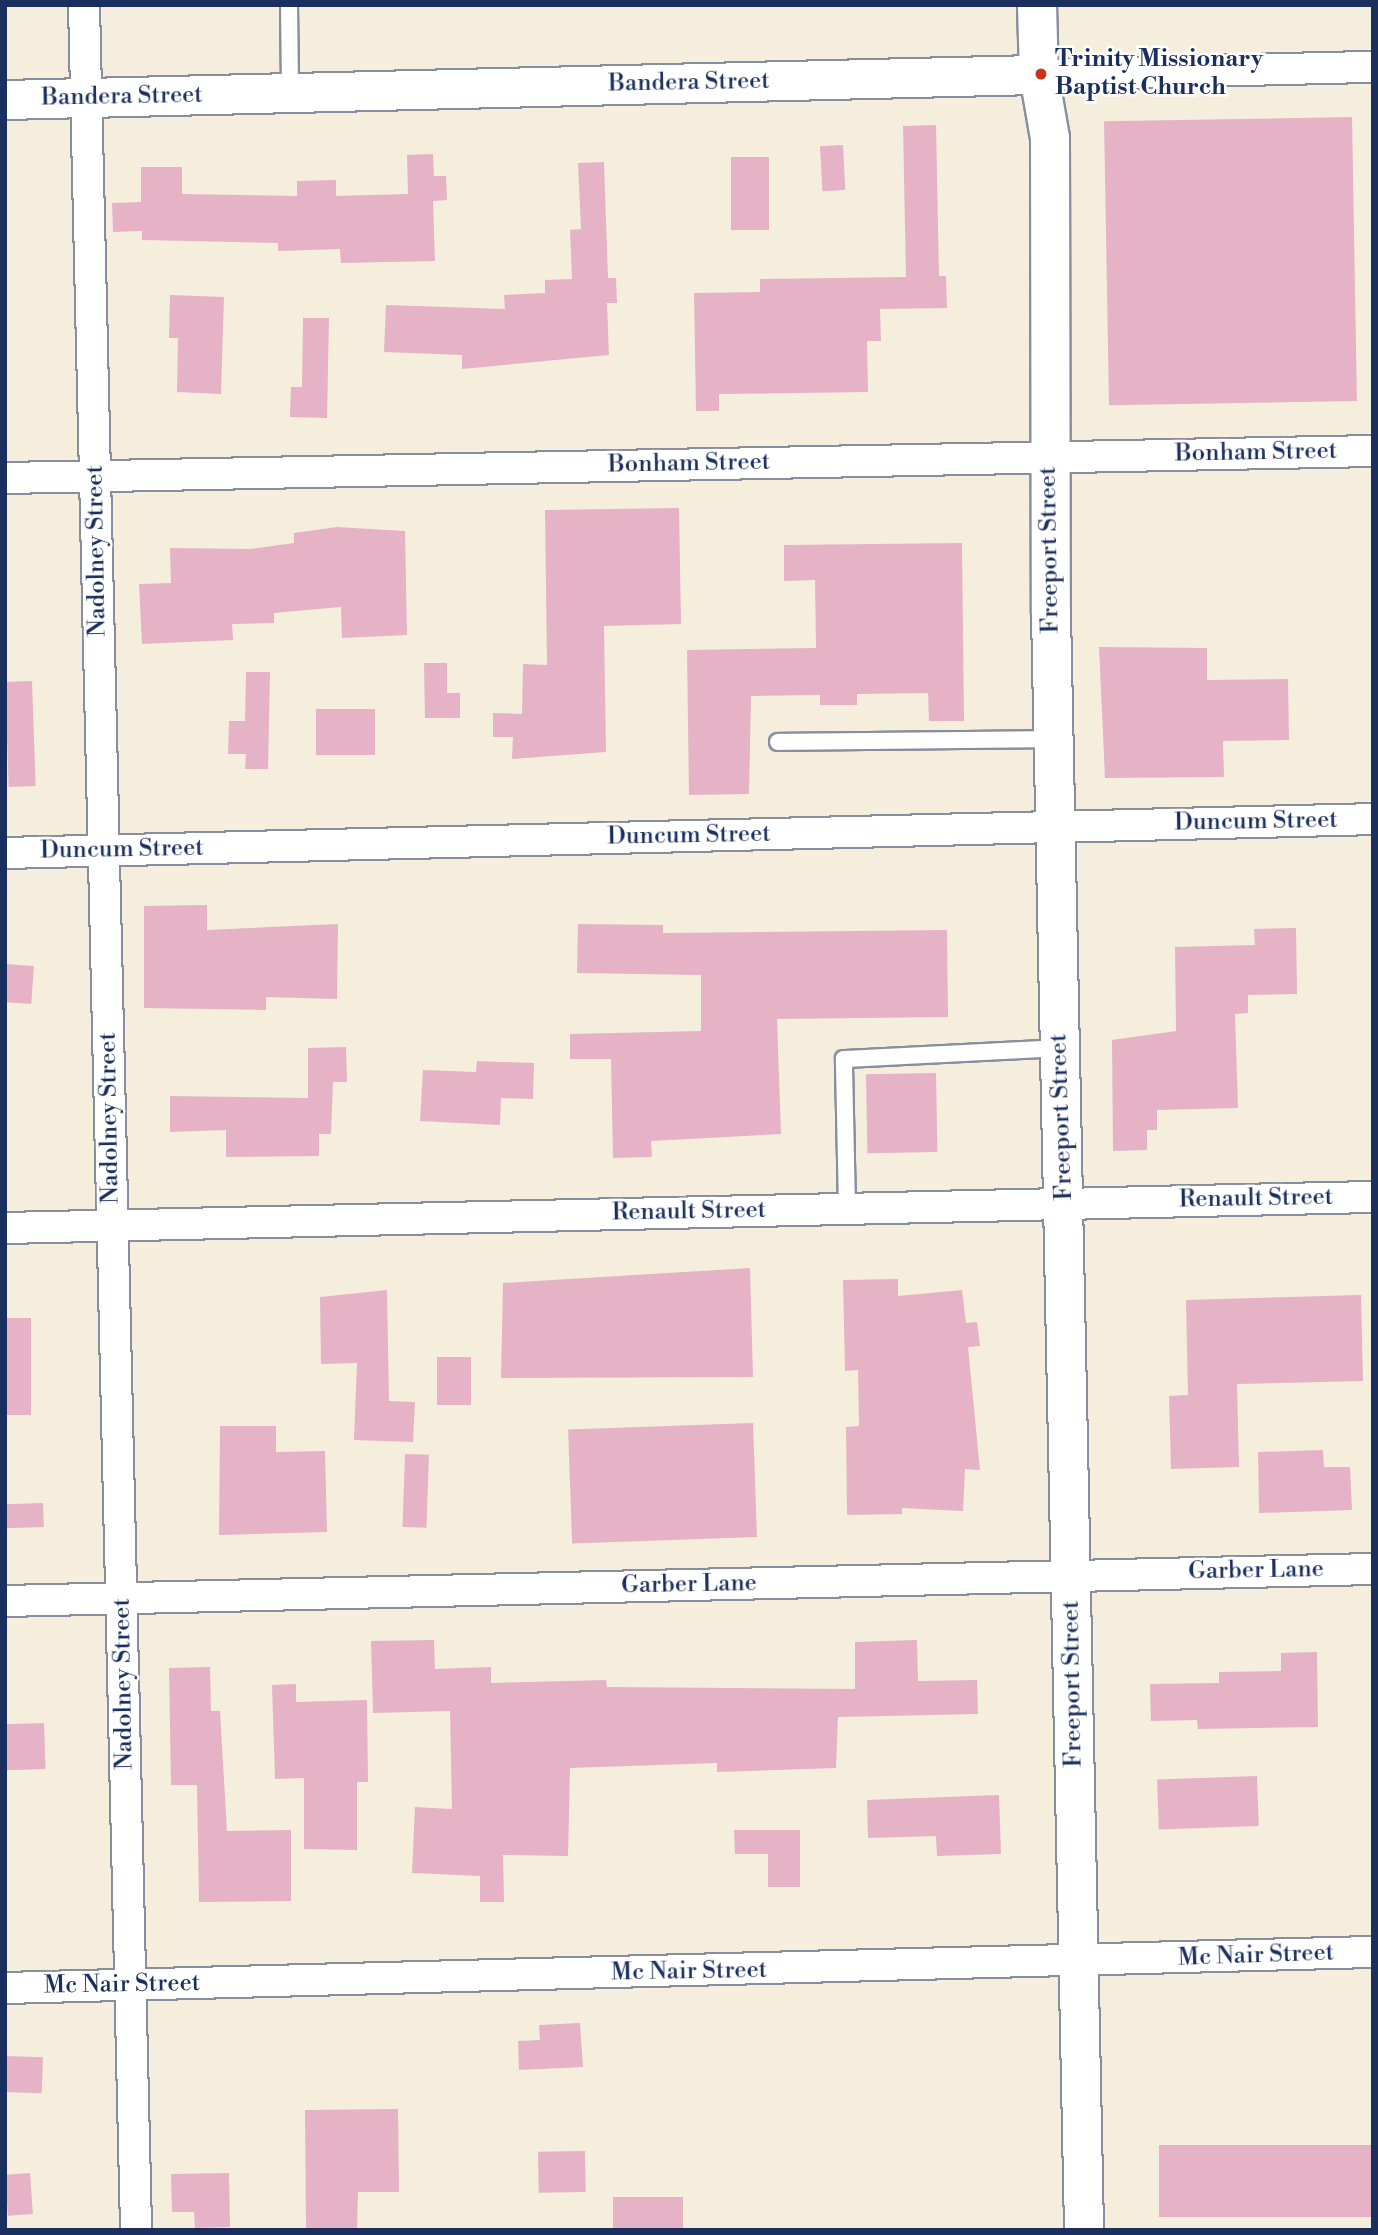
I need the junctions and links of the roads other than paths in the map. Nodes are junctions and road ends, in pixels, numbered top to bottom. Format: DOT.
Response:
graph roads {
  1 [pos="84,5"];
  2 [pos="289,5"];
  3 [pos="1037,5"];
  4 [pos="1373,67"];
  5 [pos="1039,75"];
  6 [pos="290,93"];
  7 [pos="87,98"];
  8 [pos="5,100"];
  9 [pos="1373,451"];
  10 [pos="1049,457"];
  11 [pos="95,476"];
  12 [pos="5,478"];
  13 [pos="1053,740"];
  14 [pos="778,742"];
  15 [pos="1373,819"];
  16 [pos="1055,827"];
  17 [pos="104,850"];
  18 [pos="5,853"];
  19 [pos="1059,1048"];
  20 [pos="1373,1197"];
  21 [pos="1064,1203"];
  22 [pos="848,1208"];
  23 [pos="113,1226"];
  24 [pos="5,1228"];
  25 [pos="1373,1569"];
  26 [pos="1072,1575"];
  27 [pos="121,1598"];
  28 [pos="5,1601"];
  29 [pos="1373,1952"];
  30 [pos="1079,1961"];
  31 [pos="131,1985"];
  32 [pos="5,1988"];
  33 [pos="136,2230"];
  34 [pos="1084,2230"];
  1 -- 7 [label="street, Nadolney Street"];
  2 -- 6 [label="lane"];
  3 -- 5 [label="main road, Freeport Street"];
  4 -- 5 [label="street, Bandera Street"];
  5 -- 6 [label="main road, Bandera Street"];
  5 -- 10 [label="main road, Freeport Street"];
  6 -- 7 [label="main road, Bandera Street"];
  7 -- 8 [label="main road, Bandera Street"];
  7 -- 11 [label="street, Nadolney Street"];
  9 -- 10 [label="street, Bonham Street"];
  10 -- 11 [label="street, Bonham Street"];
  10 -- 13 [label="main road, Freeport Street"];
  11 -- 12 [label="street, Bonham Street"];
  11 -- 17 [label="street, Nadolney Street"];
  13 -- 14 [label="lane"];
  13 -- 16 [label="main road, Freeport Street"];
  15 -- 16 [label="street, Duncum Street"];
  16 -- 17 [label="street, Duncum Street"];
  16 -- 19 [label="main road, Freeport Street"];
  17 -- 18 [label="street, Duncum Street"];
  17 -- 23 [label="street, Nadolney Street"];
  19 -- 21 [label="main road, Freeport Street"];
  19 -- 22 [label="lane"];
  20 -- 21 [label="street, Renault Street"];
  21 -- 22 [label="street, Renault Street"];
  21 -- 26 [label="main road, Freeport Street"];
  22 -- 23 [label="street, Renault Street"];
  23 -- 24 [label="street, Renault Street"];
  23 -- 27 [label="street, Nadolney Street"];
  25 -- 26 [label="street, Garber Lane"];
  26 -- 27 [label="street, Garber Lane"];
  26 -- 30 [label="main road, Freeport Street"];
  27 -- 28 [label="street, Garber Lane"];
  27 -- 31 [label="street, Nadolney Street"];
  29 -- 30 [label="street, Mc Nair Street"];
  30 -- 31 [label="street, Mc Nair Street"];
  30 -- 34 [label="main road, Freeport Street"];
  31 -- 32 [label="street, Mc Nair Street"];
  31 -- 33 [label="street, Nadolney Street"];
}
